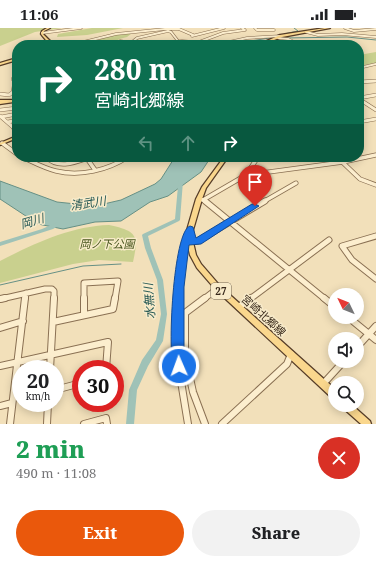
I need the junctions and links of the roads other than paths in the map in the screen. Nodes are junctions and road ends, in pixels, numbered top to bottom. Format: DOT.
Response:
graph roads {
  1 [pos="49,28"];
  2 [pos="81,28"];
  3 [pos="224,28"];
  4 [pos="242,28"];
  5 [pos="255,28"];
  6 [pos="298,28"];
  7 [pos="329,28"];
  8 [pos="347,28"];
  9 [pos="179,29"];
  10 [pos="273,29"];
  11 [pos="376,29"];
  12 [pos="306,32"];
  13 [pos="42,33"];
  14 [pos="192,35"];
  15 [pos="278,37"];
  16 [pos="376,37"];
  17 [pos="47,40"];
  18 [pos="92,40"];
  19 [pos="135,40"];
  20 [pos="177,40"];
  21 [pos="190,40"];
  22 [pos="204,40"];
  23 [pos="239,40"];
  24 [pos="271,40"];
  25 [pos="290,40"];
  26 [pos="12,61"];
  27 [pos="0,63"];
  28 [pos="376,64"];
  29 [pos="364,67"];
  30 [pos="376,81"];
  31 [pos="364,82"];
  32 [pos="12,93"];
  33 [pos="0,94"];
  34 [pos="376,95"];
  35 [pos="364,98"];
  36 [pos="12,101"];
  37 [pos="0,102"];
  38 [pos="364,102"];
  39 [pos="12,109"];
  40 [pos="0,110"];
  41 [pos="376,110"];
  42 [pos="12,115"];
  43 [pos="1,117"];
  44 [pos="376,119"];
  45 [pos="12,121"];
  46 [pos="364,121"];
  47 [pos="8,122"];
  48 [pos="12,125"];
  49 [pos="12,139"];
  50 [pos="1,143"];
  51 [pos="12,151"];
  52 [pos="376,155"];
  53 [pos="364,158"];
  54 [pos="36,162"];
  55 [pos="56,162"];
  56 [pos="72,162"];
  57 [pos="91,162"];
  58 [pos="119,162"];
  59 [pos="222,162"];
  60 [pos="255,162"];
  61 [pos="343,162"];
  62 [pos="96,170"];
  63 [pos="246,175"];
  64 [pos="296,183"];
  65 [pos="376,185"];
  66 [pos="201,200"];
  67 [pos="229,222"];
  68 [pos="190,230"];
  69 [pos="376,236"];
  70 [pos="328,240"];
  71 [pos="190,242"];
  72 [pos="289,270"];
  73 [pos="376,279"];
  74 [pos="218,288"];
  75 [pos="26,293"];
  76 [pos="0,299"];
  77 [pos="328,301"];
  78 [pos="239,308"];
  79 [pos="84,315"];
  80 [pos="23,321"];
  81 [pos="52,322"];
  82 [pos="357,324"];
  83 [pos="376,326"];
  84 [pos="0,328"];
  85 [pos="369,334"];
  86 [pos="364,339"];
  87 [pos="376,340"];
  88 [pos="51,354"];
  89 [pos="291,354"];
  90 [pos="18,360"];
  91 [pos="26,360"];
  92 [pos="51,360"];
  93 [pos="107,360"];
  94 [pos="12,363"];
  95 [pos="0,366"];
  96 [pos="338,368"];
  97 [pos="323,384"];
  98 [pos="328,389"];
  99 [pos="12,403"];
  100 [pos="0,406"];
  101 [pos="48,412"];
  102 [pos="353,412"];
  103 [pos="10,424"];
  104 [pos="47,424"];
  105 [pos="84,424"];
  106 [pos="107,424"];
  107 [pos="188,424"];
  108 [pos="205,424"];
  109 [pos="222,424"];
  110 [pos="366,424"];
  1 -- 13 [label="main road"];
  2 -- 13 [label="street"];
  3 -- 14 [label="street"];
  4 -- 22 [label="street"];
  5 -- 10 [label="street"];
  6 -- 12 [label="main road"];
  7 -- 12 [label="main road"];
  8 -- 11 [label="street"];
  9 -- 14 [label="street"];
  9 -- 18 [label="street"];
  10 -- 15 [label="street"];
  12 -- 15 [label="main road"];
  12 -- 16 [label="street"];
  13 -- 17 [label="main road"];
  14 -- 21 [label="street"];
  15 -- 23 [label="street"];
  15 -- 24 [label="main road"];
  15 -- 25 [label="street"];
  19 -- 20 [label="street"];
  26 -- 27 [label="main road"];
  28 -- 29 [label="street"];
  30 -- 31 [label="street"];
  32 -- 33 [label="street"];
  34 -- 35 [label="street"];
  36 -- 37 [label="main road"];
  38 -- 41 [label="street"];
  39 -- 40 [label="street"];
  42 -- 43 [label="street"];
  43 -- 47 [label="street"];
  44 -- 46 [label="street"];
  45 -- 47 [label="street"];
  47 -- 48 [label="street"];
  49 -- 50 [label="main road"];
  50 -- 51 [label="street"];
  52 -- 53 [label="street"];
  54 -- 62 [label="street"];
  55 -- 56 [label="street"];
  57 -- 62 [label="street"];
  58 -- 62 [label="street"];
  59 -- 66 [label="main road, 宮崎北郷線 / 27"];
  60 -- 63 [label="street"];
  61 -- 63 [label="street"];
  61 -- 65 [label="street"];
  63 -- 66 [label="street"];
  64 -- 67 [label="street"];
  66 -- 67 [label="street"];
  66 -- 68 [label="main road, 宮崎北郷線 / 27"];
  67 -- 71 [label="street"];
  67 -- 72 [label="street"];
  68 -- 71 [label="main road, 宮崎北郷線 / 27"];
  68 -- 107 [label="street"];
  69 -- 73 [label="street"];
  70 -- 72 [label="street"];
  71 -- 74 [label="main road, 宮崎北郷線 / 27"];
  72 -- 77 [label="street"];
  72 -- 78 [label="street"];
  74 -- 78 [label="main road, 宮崎北郷線 / 27"];
  74 -- 108 [label="street"];
  75 -- 76 [label="street"];
  75 -- 80 [label="street"];
  75 -- 81 [label="street"];
  78 -- 89 [label="main road, 宮崎北郷線 / 27"];
  79 -- 79 [label="street"];
  79 -- 81 [label="street"];
  80 -- 84 [label="street"];
  80 -- 90 [label="street"];
  81 -- 88 [label="street"];
  82 -- 85 [label="street"];
  83 -- 85 [label="street"];
  85 -- 86 [label="street"];
  85 -- 87 [label="street"];
  88 -- 91 [label="street"];
  88 -- 92 [label="street"];
  88 -- 93 [label="street"];
  89 -- 97 [label="main road, 宮崎北郷線 / 27"];
  89 -- 109 [label="street"];
  94 -- 95 [label="street"];
  96 -- 97 [label="street"];
  97 -- 98 [label="main road, 宮崎北郷線 / 27"];
  99 -- 100 [label="street"];
  99 -- 103 [label="street"];
  101 -- 104 [label="street"];
  102 -- 110 [label="main road"];
  105 -- 106 [label="street"];
}
